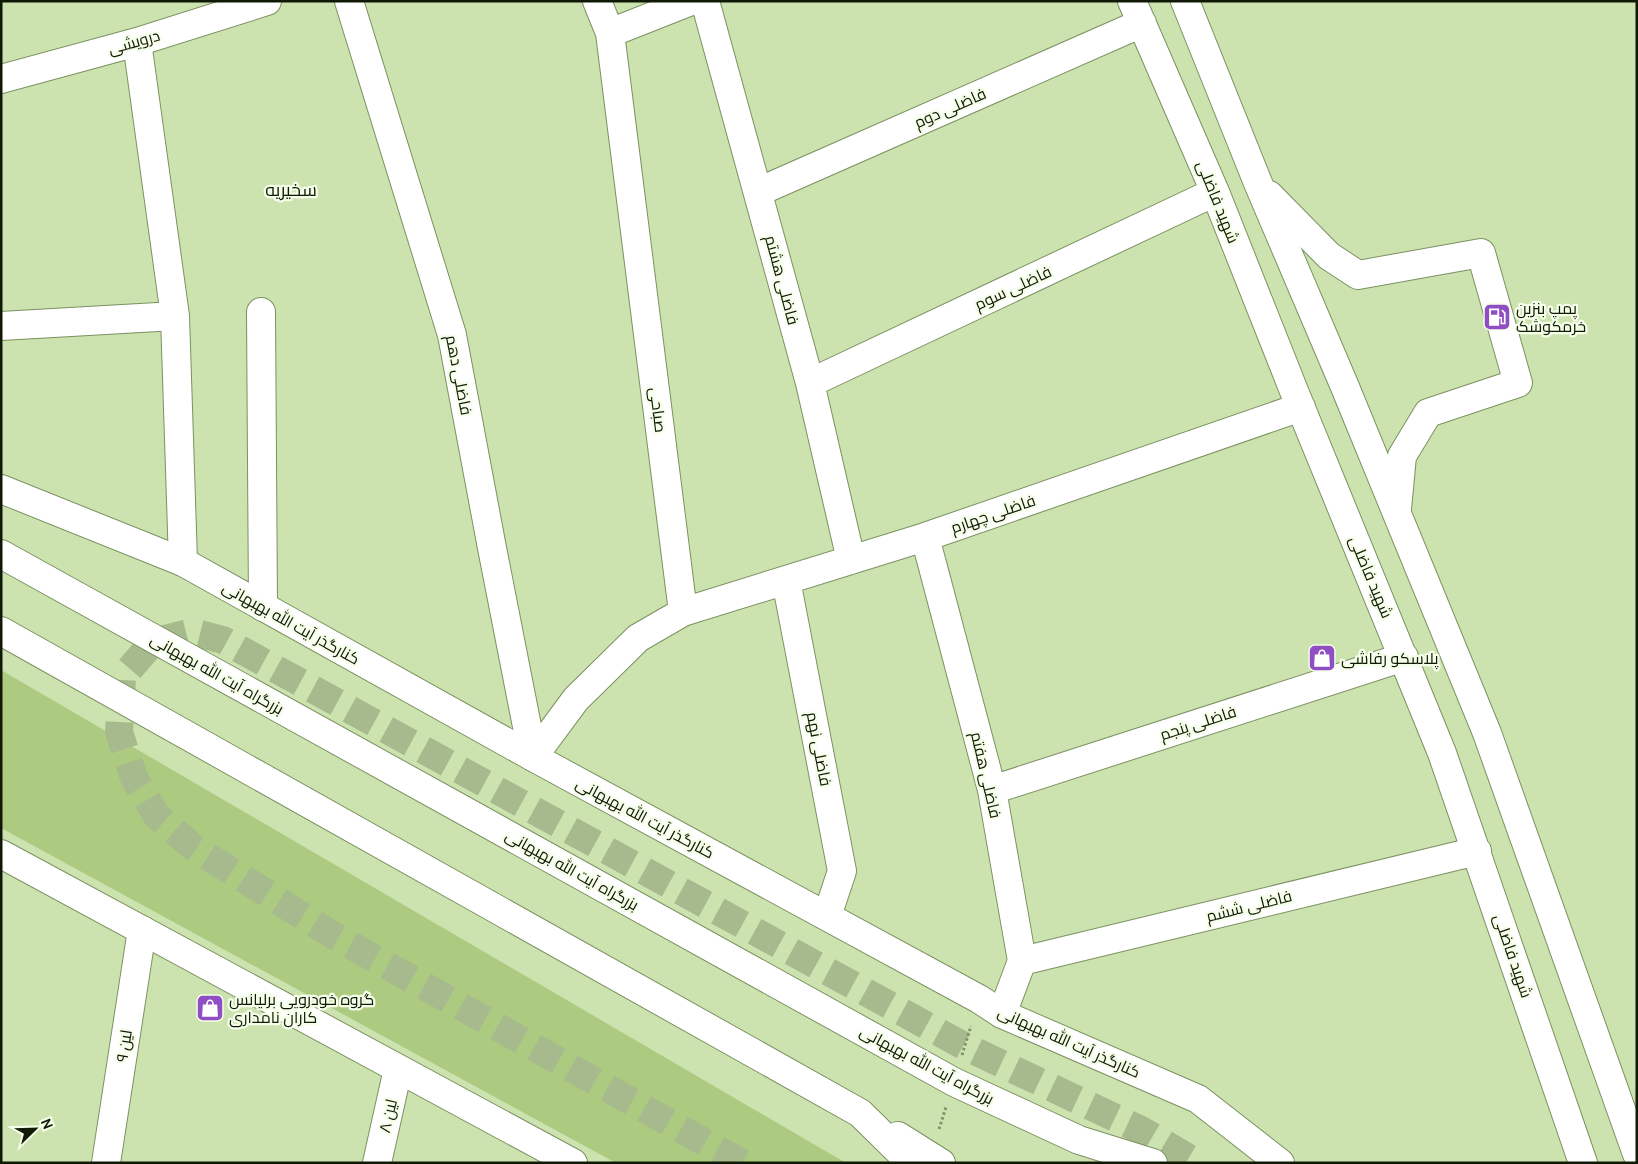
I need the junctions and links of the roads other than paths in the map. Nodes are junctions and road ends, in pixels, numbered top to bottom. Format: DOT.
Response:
graph roads {
  1 [pos="266,1"];
  2 [pos="349,1"];
  3 [pos="597,1"];
  4 [pos="691,1"];
  5 [pos="705,1"];
  6 [pos="1185,1"];
  7 [pos="1137,12"];
  8 [pos="610,33"];
  9 [pos="137,42"];
  10 [pos="1,79"];
  11 [pos="1258,183"];
  12 [pos="758,192"];
  13 [pos="1215,192"];
  14 [pos="261,312"];
  15 [pos="175,316"];
  16 [pos="1,326"];
  17 [pos="810,383"];
  18 [pos="1301,407"];
  19 [pos="1,490"];
  20 [pos="1397,513"];
  21 [pos="925,537"];
  22 [pos="1,554"];
  23 [pos="851,560"];
  24 [pos="183,562"];
  25 [pos="786,580"];
  26 [pos="263,607"];
  27 [pos="683,612"];
  28 [pos="1,632"];
  29 [pos="1404,656"];
  30 [pos="533,758"];
  31 [pos="992,790"];
  32 [pos="1477,851"];
  33 [pos="1,854"];
  34 [pos="827,916"];
  35 [pos="142,930"];
  36 [pos="1022,961"];
  37 [pos="1002,1014"];
  38 [pos="398,1069"];
  39 [pos="860,1114"];
  40 [pos="1637,1154"];
  41 [pos="106,1163"];
  42 [pos="377,1163"];
  43 [pos="573,1163"];
  44 [pos="911,1163"];
  45 [pos="941,1163"];
  46 [pos="1153,1163"];
  47 [pos="1280,1163"];
  48 [pos="1583,1163"];
  1 -- 9 [label="main road, درویشی"];
  2 -- 30 [label="main road, فاضلی دهم"];
  3 -- 8 [label="main road, صباحی"];
  4 -- 8 [label="main road"];
  5 -- 12 [label="main road, فاضلی هشتم"];
  6 -- 11 [label="main road"];
  7 -- 12 [label="main road, فاضلی دوم"];
  7 -- 13 [label="main road, شهید فاضلی"];
  8 -- 27 [label="main road, صباحی"];
  9 -- 10 [label="main road, درویشی"];
  9 -- 15 [label="main road"];
  11 -- 20 [label="main road"];
  11 -- 20 [label="main road"];
  12 -- 17 [label="main road, فاضلی هشتم"];
  13 -- 17 [label="main road, فاضلی سوم"];
  13 -- 18 [label="main road, شهید فاضلی"];
  14 -- 26 [label="main road"];
  15 -- 16 [label="main road"];
  15 -- 24 [label="main road"];
  17 -- 23 [label="main road, فاضلی هشتم"];
  18 -- 21 [label="main road, فاضلی چهارم"];
  18 -- 29 [label="main road, شهید فاضلی"];
  19 -- 24 [label="main road, کنارگذر آیت الله بهبهانی"];
  20 -- 40 [label="main road"];
  21 -- 23 [label="main road, فاضلی چهارم"];
  21 -- 31 [label="main road, فاضلی هفتم"];
  22 -- 46 [label="main road, بزرگراه آیت الله بهبهانی"];
  23 -- 25 [label="main road, فاضلی چهارم"];
  24 -- 26 [label="main road, کنارگذر آیت الله بهبهانی"];
  25 -- 27 [label="main road, فاضلی چهارم"];
  25 -- 34 [label="main road, فاضلی نهم"];
  26 -- 30 [label="main road, کنارگذر آیت الله بهبهانی"];
  27 -- 30 [label="main road"];
  28 -- 39 [label="main road"];
  29 -- 31 [label="main road, فاضلی پنجم"];
  29 -- 32 [label="main road, شهید فاضلی"];
  30 -- 34 [label="main road, کنارگذر آیت الله بهبهانی"];
  31 -- 36 [label="main road, فاضلی هفتم"];
  32 -- 36 [label="main road, فاضلی ششم"];
  32 -- 48 [label="main road, شهید فاضلی"];
  33 -- 35 [label="main road"];
  34 -- 37 [label="main road, کنارگذر آیت الله بهبهانی"];
  35 -- 38 [label="main road"];
  35 -- 41 [label="main road, لین ۹"];
  36 -- 37 [label="main road"];
  37 -- 47 [label="main road, کنارگذر آیت الله بهبهانی"];
  38 -- 42 [label="main road, لین ۸"];
  38 -- 43 [label="main road"];
  39 -- 44 [label="main road"];
  39 -- 45 [label="main road"];
}
